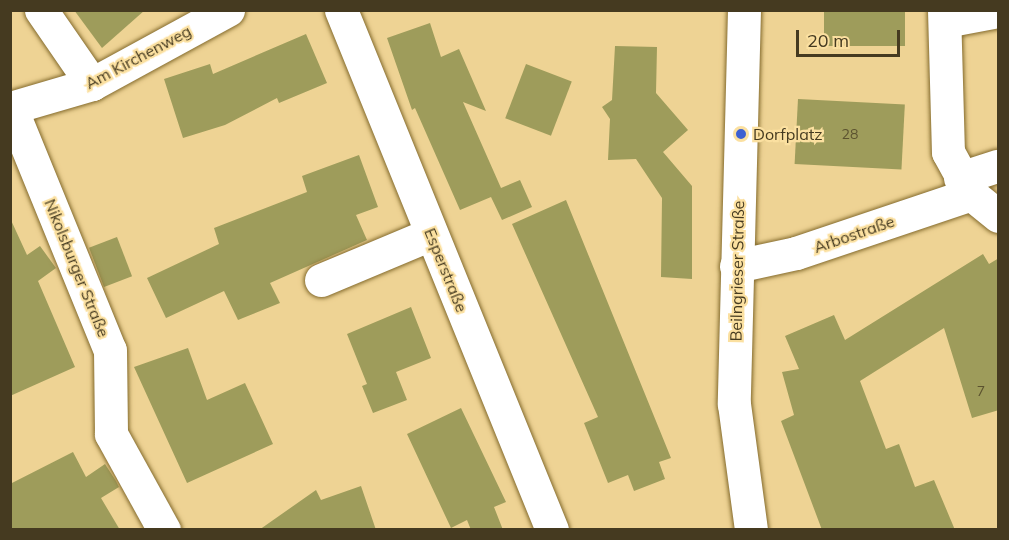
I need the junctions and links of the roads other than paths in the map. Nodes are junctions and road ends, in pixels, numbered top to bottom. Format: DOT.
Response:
graph roads {
  1 [pos="41,10"];
  2 [pos="341,10"];
  3 [pos="744,10"];
  4 [pos="999,11"];
  5 [pos="217,13"];
  6 [pos="945,16"];
  7 [pos="92,84"];
  8 [pos="11,108"];
  9 [pos="999,166"];
  10 [pos="965,186"];
  11 [pos="999,216"];
  12 [pos="431,234"];
  13 [pos="736,266"];
  14 [pos="321,280"];
  15 [pos="547,528"];
  16 [pos="164,530"];
  17 [pos="751,530"];
  1 -- 7 [label="street"];
  2 -- 12 [label="street, Esperstraße"];
  3 -- 13 [label="street, Beilngrieser Straße"];
  4 -- 6 [label="street"];
  5 -- 7 [label="street, Am Kirchenweg"];
  6 -- 10 [label="street"];
  7 -- 8 [label="street, Am Kirchenweg"];
  8 -- 16 [label="street, Nikolsburger Straße"];
  9 -- 10 [label="street, Arbostraße"];
  10 -- 11 [label="street"];
  10 -- 13 [label="street, Arbostraße"];
  12 -- 14 [label="street"];
  12 -- 15 [label="street, Esperstraße"];
  13 -- 17 [label="street, Beilngrieser Straße"];
}
